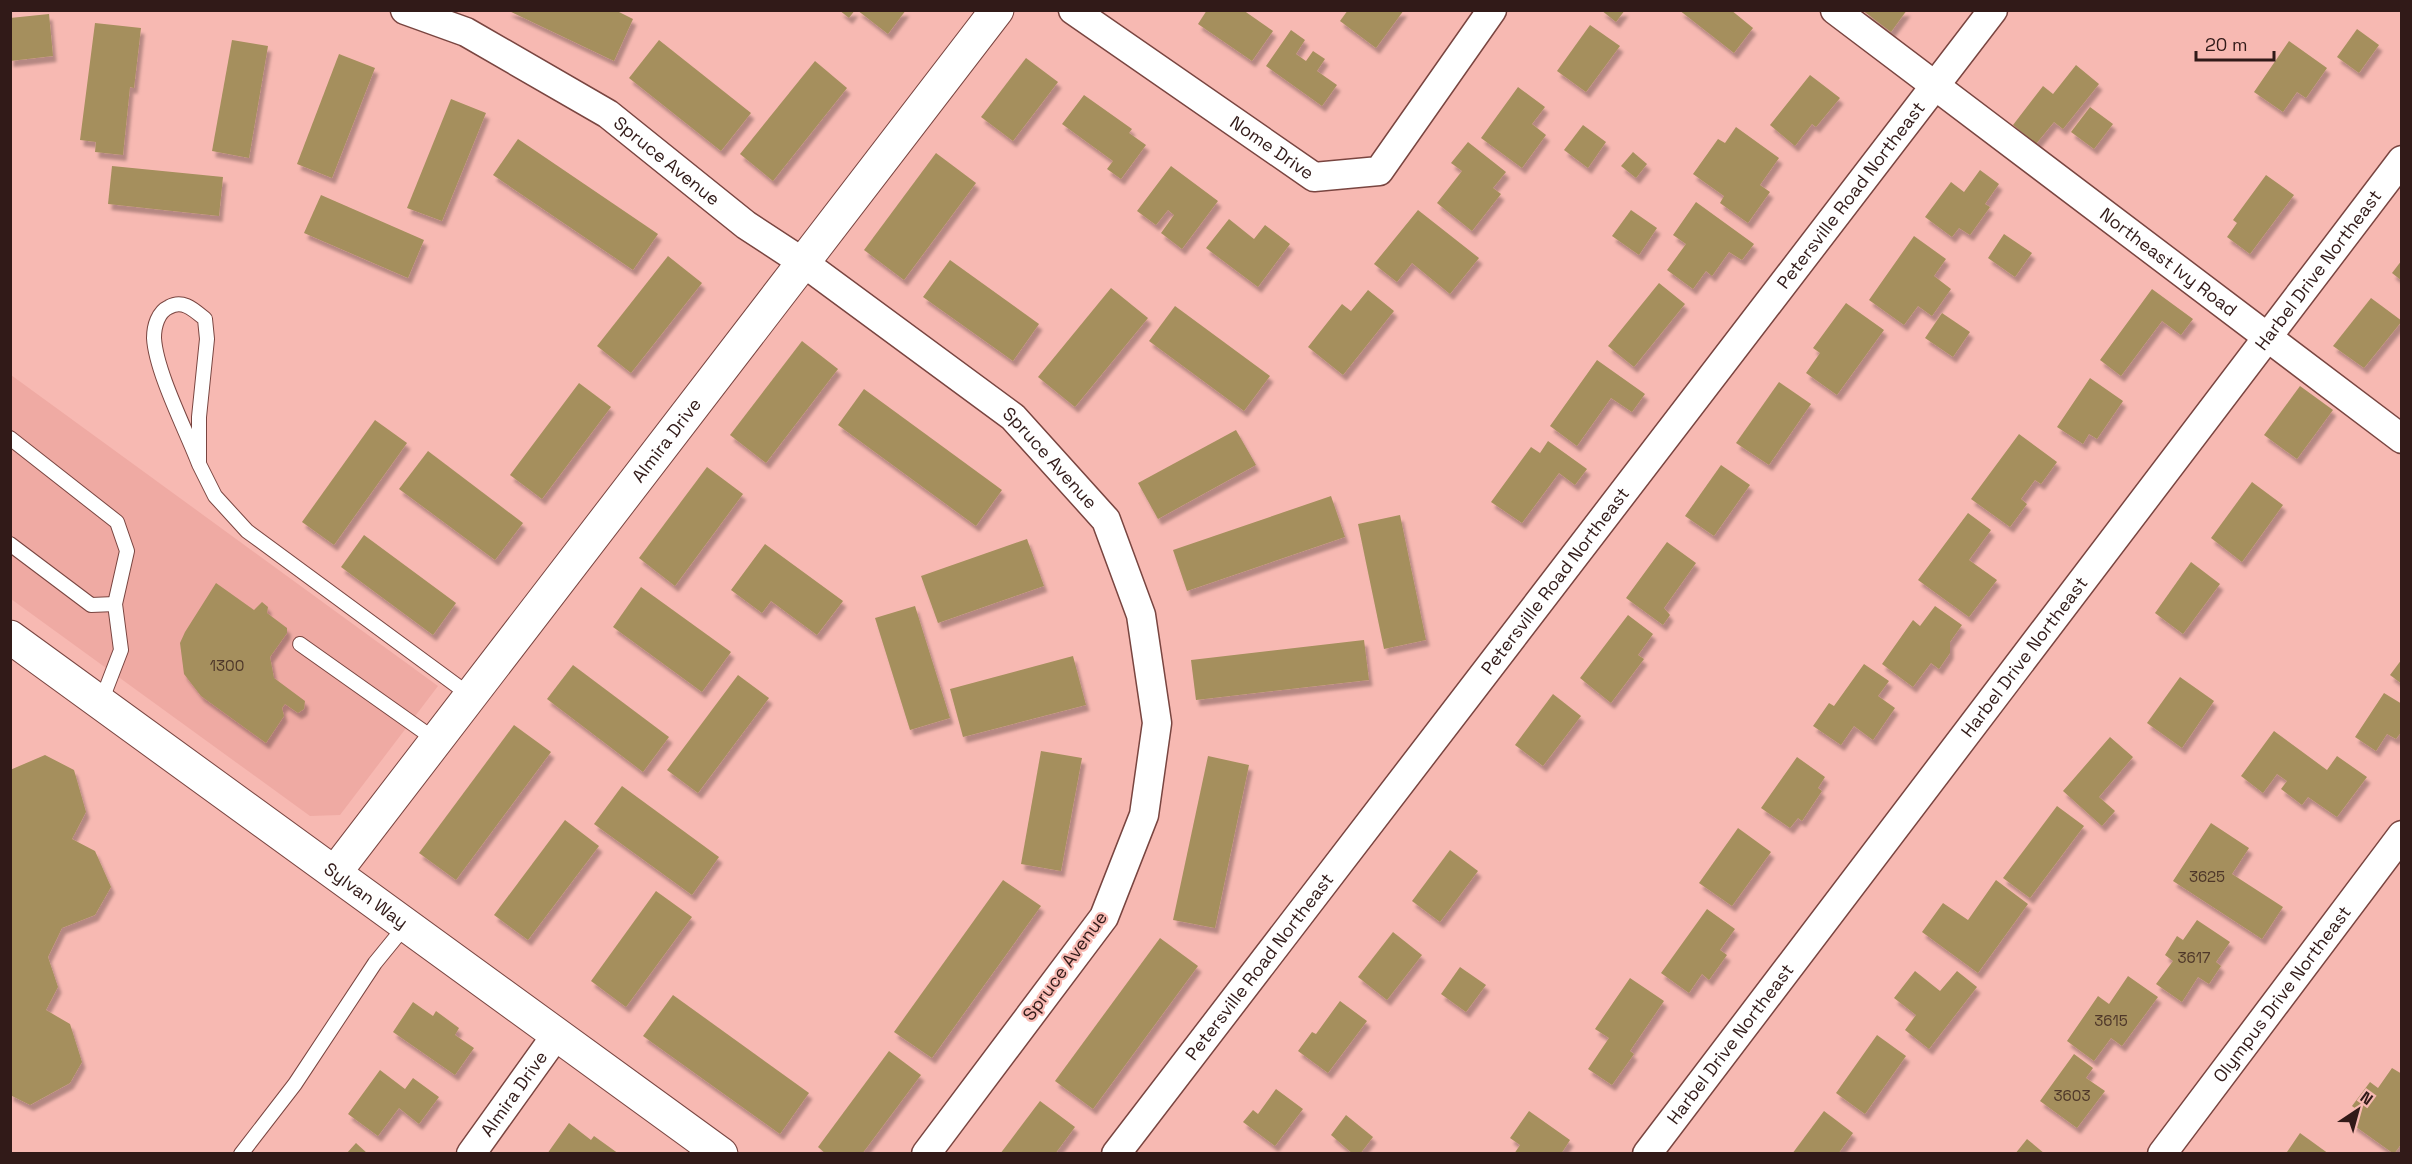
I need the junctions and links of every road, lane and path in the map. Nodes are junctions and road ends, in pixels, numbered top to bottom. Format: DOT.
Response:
graph roads {
  1 [pos="405,10"];
  2 [pos="997,10"];
  3 [pos="1073,10"];
  4 [pos="1492,10"];
  5 [pos="1835,10"];
  6 [pos="1993,10"];
  7 [pos="1934,87"];
  8 [pos="2402,160"];
  9 [pos="804,263"];
  10 [pos="2268,338"];
  11 [pos="10,438"];
  12 [pos="2402,439"];
  13 [pos="199,464"];
  14 [pos="10,544"];
  15 [pos="115,604"];
  16 [pos="10,637"];
  17 [pos="300,644"];
  18 [pos="471,696"];
  19 [pos="101,702"];
  20 [pos="437,741"];
  21 [pos="2402,835"];
  22 [pos="336,872"];
  23 [pos="407,924"];
  24 [pos="557,1034"];
  25 [pos="719,1153"];
  26 [pos="241,1154"];
  27 [pos="471,1154"];
  28 [pos="926,1154"];
  29 [pos="1116,1154"];
  30 [pos="1647,1154"];
  31 [pos="2162,1154"];
  1 -- 9 [label="street, Spruce Avenue"];
  2 -- 9 [label="street, Almira Drive"];
  3 -- 4 [label="street, Nome Drive"];
  5 -- 7 [label="street, Northeast Ivy Road"];
  6 -- 7 [label="street, Petersville Road Northeast"];
  7 -- 10 [label="street, Northeast Ivy Road"];
  7 -- 29 [label="street, Petersville Road Northeast"];
  8 -- 10 [label="street, Harbel Drive Northeast"];
  9 -- 18 [label="street, Almira Drive"];
  9 -- 28 [label="street, Spruce Avenue"];
  10 -- 12 [label="street, Northeast Ivy Road"];
  10 -- 30 [label="street, Harbel Drive Northeast"];
  11 -- 15 [label="lane"];
  13 -- 13 [label="lane"];
  13 -- 18 [label="lane"];
  14 -- 15 [label="lane"];
  15 -- 19 [label="lane"];
  16 -- 19 [label="street, Sylvan Way"];
  17 -- 20 [label="lane"];
  18 -- 20 [label="street, Almira Drive"];
  19 -- 22 [label="street, Sylvan Way"];
  20 -- 22 [label="street, Almira Drive"];
  21 -- 31 [label="street, Olympus Drive Northeast"];
  22 -- 23 [label="street, Sylvan Way"];
  23 -- 24 [label="street, Sylvan Way"];
  23 -- 26 [label="lane"];
  24 -- 25 [label="street, Sylvan Way"];
  24 -- 27 [label="street, Almira Drive"];
}
